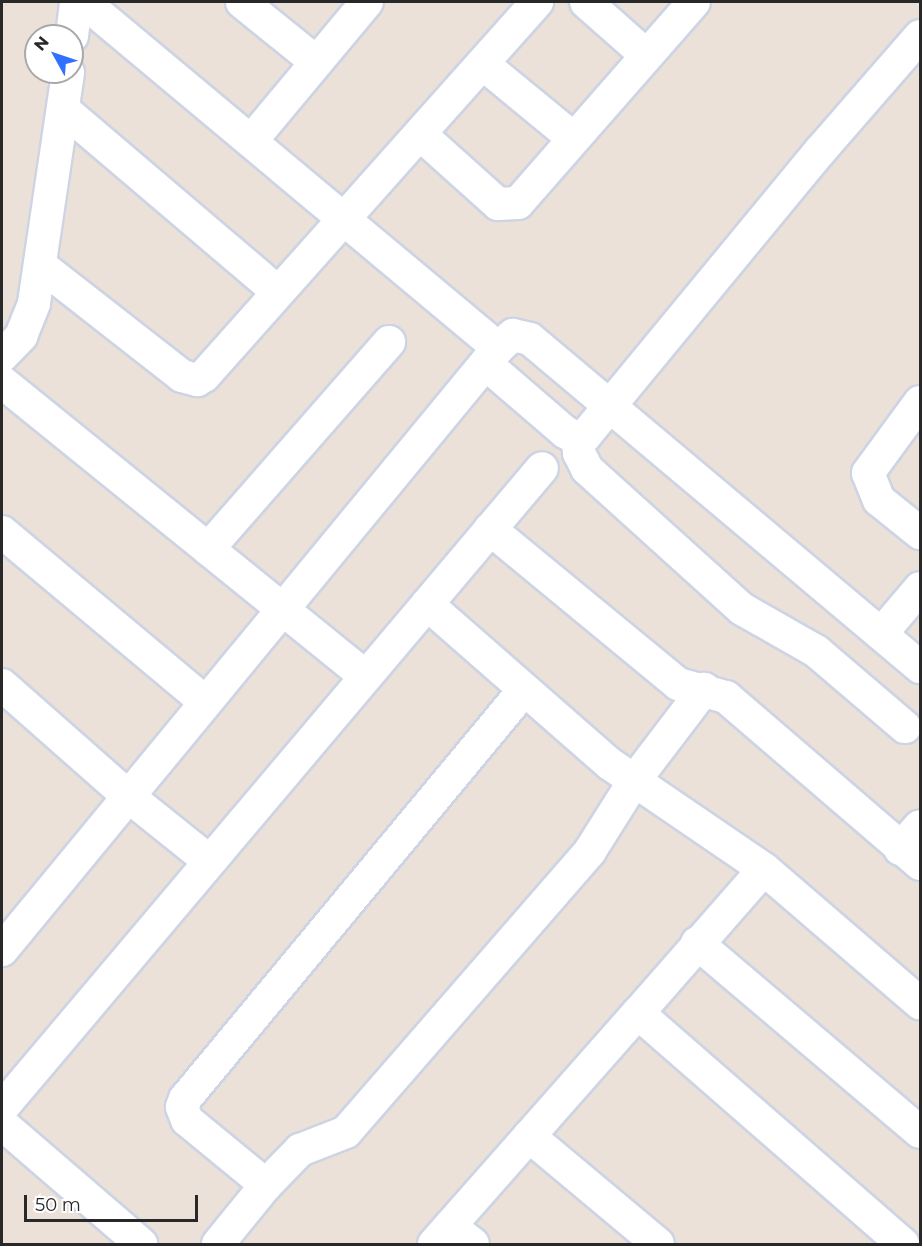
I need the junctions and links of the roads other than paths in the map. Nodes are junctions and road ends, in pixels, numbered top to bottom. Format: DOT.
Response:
graph roads {
  1 [pos="76,2"];
  2 [pos="84,2"];
  3 [pos="242,2"];
  4 [pos="367,2"];
  5 [pos="537,2"];
  6 [pos="586,2"];
  7 [pos="694,2"];
  8 [pos="73,24"];
  9 [pos="921,36"];
  10 [pos="646,55"];
  11 [pos="316,62"];
  12 [pos="483,64"];
  13 [pos="67,84"];
  14 [pos="64,110"];
  15 [pos="420,134"];
  16 [pos="573,138"];
  17 [pos="250,141"];
  18 [pos="347,219"];
  19 [pos="40,265"];
  20 [pos="278,292"];
  21 [pos="389,342"];
  22 [pos="2,356"];
  23 [pos="492,356"];
  24 [pos="2,382"];
  25 [pos="921,402"];
  26 [pos="610,404"];
  27 [pos="578,438"];
  28 [pos="542,468"];
  29 [pos="490,529"];
  30 [pos="2,532"];
  31 [pos="921,533"];
  32 [pos="208,549"];
  33 [pos="921,588"];
  34 [pos="427,604"];
  35 [pos="284,608"];
  36 [pos="881,634"];
  37 [pos="921,667"];
  38 [pos="364,676"];
  39 [pos="2,685"];
  40 [pos="704,689"];
  41 [pos="524,690"];
  42 [pos="205,702"];
  43 [pos="905,727"];
  44 [pos="634,781"];
  45 [pos="128,796"];
  46 [pos="914,846"];
  47 [pos="209,861"];
  48 [pos="764,869"];
  49 [pos="697,943"];
  50 [pos="2,950"];
  51 [pos="921,1003"];
  52 [pos="638,1013"];
  53 [pos="2,1108"];
  54 [pos="2,1124"];
  55 [pos="921,1132"];
  56 [pos="529,1136"];
  57 [pos="266,1185"];
  58 [pos="453,1238"];
  59 [pos="141,1245"];
  60 [pos="218,1245"];
  61 [pos="657,1245"];
  62 [pos="903,1245"];
  1 -- 8 [label="street"];
  2 -- 17 [label="street"];
  3 -- 11 [label="street"];
  4 -- 11 [label="street"];
  5 -- 12 [label="street"];
  6 -- 10 [label="street"];
  7 -- 10 [label="street"];
  9 -- 26 [label="street"];
  10 -- 16 [label="street"];
  11 -- 17 [label="street"];
  12 -- 15 [label="street"];
  12 -- 16 [label="street"];
  13 -- 14 [label="street"];
  14 -- 19 [label="street"];
  14 -- 20 [label="street"];
  15 -- 16 [label="street"];
  15 -- 18 [label="street"];
  17 -- 18 [label="street"];
  18 -- 20 [label="street"];
  18 -- 23 [label="street"];
  19 -- 20 [label="street"];
  19 -- 22 [label="street"];
  21 -- 32 [label="street"];
  23 -- 26 [label="street"];
  23 -- 27 [label="street"];
  23 -- 35 [label="street"];
  24 -- 32 [label="street"];
  25 -- 31 [label="street"];
  26 -- 27 [label="street"];
  26 -- 36 [label="street"];
  27 -- 43 [label="street"];
  28 -- 29 [label="street"];
  29 -- 34 [label="street"];
  29 -- 40 [label="street"];
  30 -- 42 [label="street"];
  32 -- 35 [label="street"];
  33 -- 36 [label="street"];
  34 -- 38 [label="street"];
  34 -- 41 [label="street"];
  35 -- 38 [label="street"];
  35 -- 42 [label="street"];
  36 -- 37 [label="street"];
  38 -- 47 [label="street"];
  39 -- 45 [label="street"];
  40 -- 44 [label="street"];
  40 -- 46 [label="street"];
  41 -- 44 [label="street"];
  41 -- 57 [label="street"];
  42 -- 45 [label="street"];
  44 -- 48 [label="street"];
  44 -- 57 [label="street"];
  45 -- 47 [label="street"];
  45 -- 50 [label="street"];
  47 -- 53 [label="street"];
  48 -- 49 [label="street"];
  48 -- 51 [label="street"];
  49 -- 52 [label="street"];
  49 -- 55 [label="street"];
  52 -- 56 [label="street"];
  52 -- 62 [label="street"];
  54 -- 59 [label="street"];
  56 -- 58 [label="street"];
  56 -- 61 [label="street"];
  57 -- 60 [label="street"];
}
